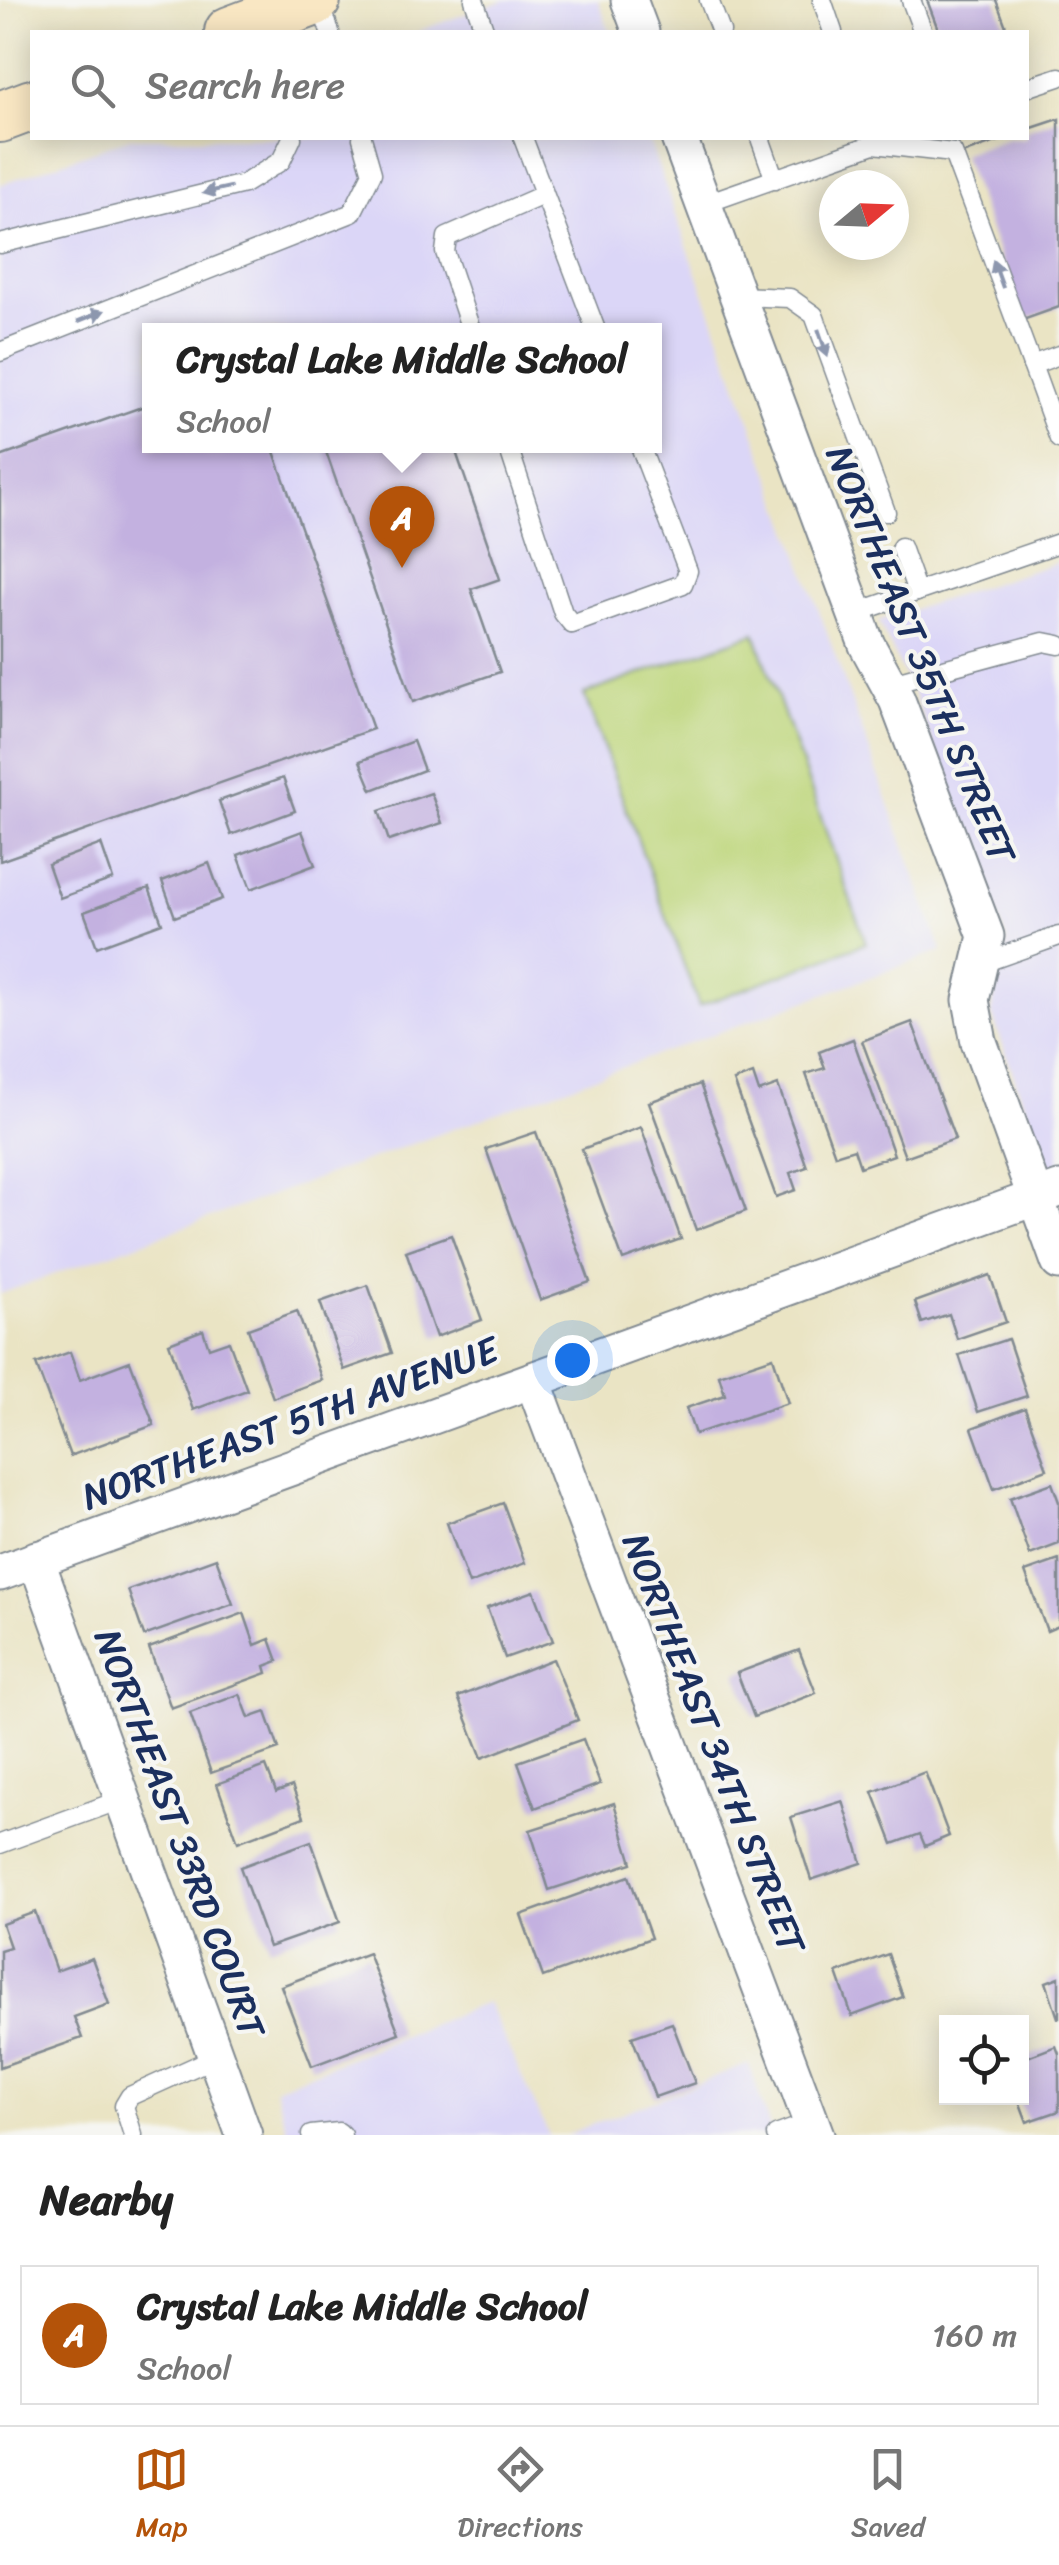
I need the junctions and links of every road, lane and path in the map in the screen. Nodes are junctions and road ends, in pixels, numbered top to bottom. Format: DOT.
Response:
graph roads {
  1 [pos="317,0"];
  2 [pos="474,0"];
  3 [pos="629,0"];
  4 [pos="710,0"];
  5 [pos="822,0"];
  6 [pos="911,0"];
  7 [pos="256,28"];
  8 [pos="329,30"];
  9 [pos="484,30"];
  10 [pos="640,30"];
  11 [pos="720,30"];
  12 [pos="833,30"];
  13 [pos="922,30"];
  14 [pos="1059,77"];
  15 [pos="1029,87"];
  16 [pos="30,106"];
  17 [pos="0,117"];
  18 [pos="291,140"];
  19 [pos="363,140"];
  20 [pos="524,140"];
  21 [pos="681,140"];
  22 [pos="761,140"];
  23 [pos="873,141"];
  24 [pos="775,180"];
  25 [pos="544,194"];
  26 [pos="704,204"];
  27 [pos="0,244"];
  28 [pos="738,296"];
  29 [pos="468,323"];
  30 [pos="593,323"];
  31 [pos="0,352"];
  32 [pos="1059,356"];
  33 [pos="1032,365"];
  34 [pos="1059,439"];
  35 [pos="510,453"];
  36 [pos="643,453"];
  37 [pos="886,512"];
  38 [pos="1059,543"];
  39 [pos="901,547"];
  40 [pos="917,592"];
  41 [pos="854,613"];
  42 [pos="1059,645"];
  43 [pos="888,684"];
  44 [pos="1059,936"];
  45 [pos="980,964"];
  46 [pos="1047,1194"];
  47 [pos="1059,1262"];
  48 [pos="534,1381"];
  49 [pos="36,1559"];
  50 [pos="0,1573"];
  51 [pos="123,1799"];
  52 [pos="0,1844"];
  53 [pos="216,2058"];
  54 [pos="813,2128"];
  55 [pos="133,2135"];
  56 [pos="244,2135"];
  57 [pos="311,2135"];
  58 [pos="342,2135"];
  59 [pos="776,2135"];
  1 -- 7 [label="street"];
  1 -- 8 [label="lane"];
  2 -- 9 [label="lane"];
  3 -- 10 [label="street"];
  4 -- 11 [label="lane"];
  5 -- 12 [label="lane"];
  6 -- 13 [label="lane"];
  14 -- 15 [label="lane"];
  16 -- 17 [label="street"];
  18 -- 27 [label="lane, one-way"];
  31 -- 19 [label="lane, one-way"];
  20 -- 25 [label="lane"];
  21 -- 26 [label="street, NORTHEAST 35TH STREET"];
  22 -- 24 [label="lane"];
  23 -- 24 [label="lane"];
  33 -- 23 [label="lane, one-way"];
  24 -- 26 [label="lane"];
  25 -- 29 [label="lane"];
  25 -- 30 [label="lane"];
  26 -- 28 [label="street, NORTHEAST 35TH STREET"];
  28 -- 37 [label="lane, one-way"];
  28 -- 41 [label="street, NORTHEAST 35TH STREET"];
  32 -- 33 [label="lane"];
  33 -- 34 [label="lane"];
  35 -- 36 [label="lane"];
  38 -- 40 [label="lane"];
  39 -- 40 [label="lane"];
  40 -- 41 [label="lane"];
  41 -- 43 [label="street, NORTHEAST 35TH STREET"];
  42 -- 43 [label="lane"];
  43 -- 45 [label="street, NORTHEAST 35TH STREET"];
  44 -- 45 [label="lane"];
  45 -- 46 [label="street, NORTHEAST 35TH STREET"];
  46 -- 47 [label="street, NORTHEAST 35TH STREET"];
  46 -- 48 [label="street, NORTHEAST 5TH AVENUE"];
  48 -- 49 [label="street, NORTHEAST 5TH AVENUE"];
  48 -- 54 [label="street, NORTHEAST 34TH STREET"];
  49 -- 50 [label="street, NORTHEAST 5TH AVENUE"];
  49 -- 51 [label="street, NORTHEAST 33RD COURT"];
  51 -- 52 [label="lane"];
  51 -- 53 [label="street, NORTHEAST 33RD COURT"];
  53 -- 55 [label="lane"];
  53 -- 56 [label="street, NORTHEAST 33RD COURT"];
  54 -- 59 [label="lane"];
  57 -- 58 [label="lane"];
}
